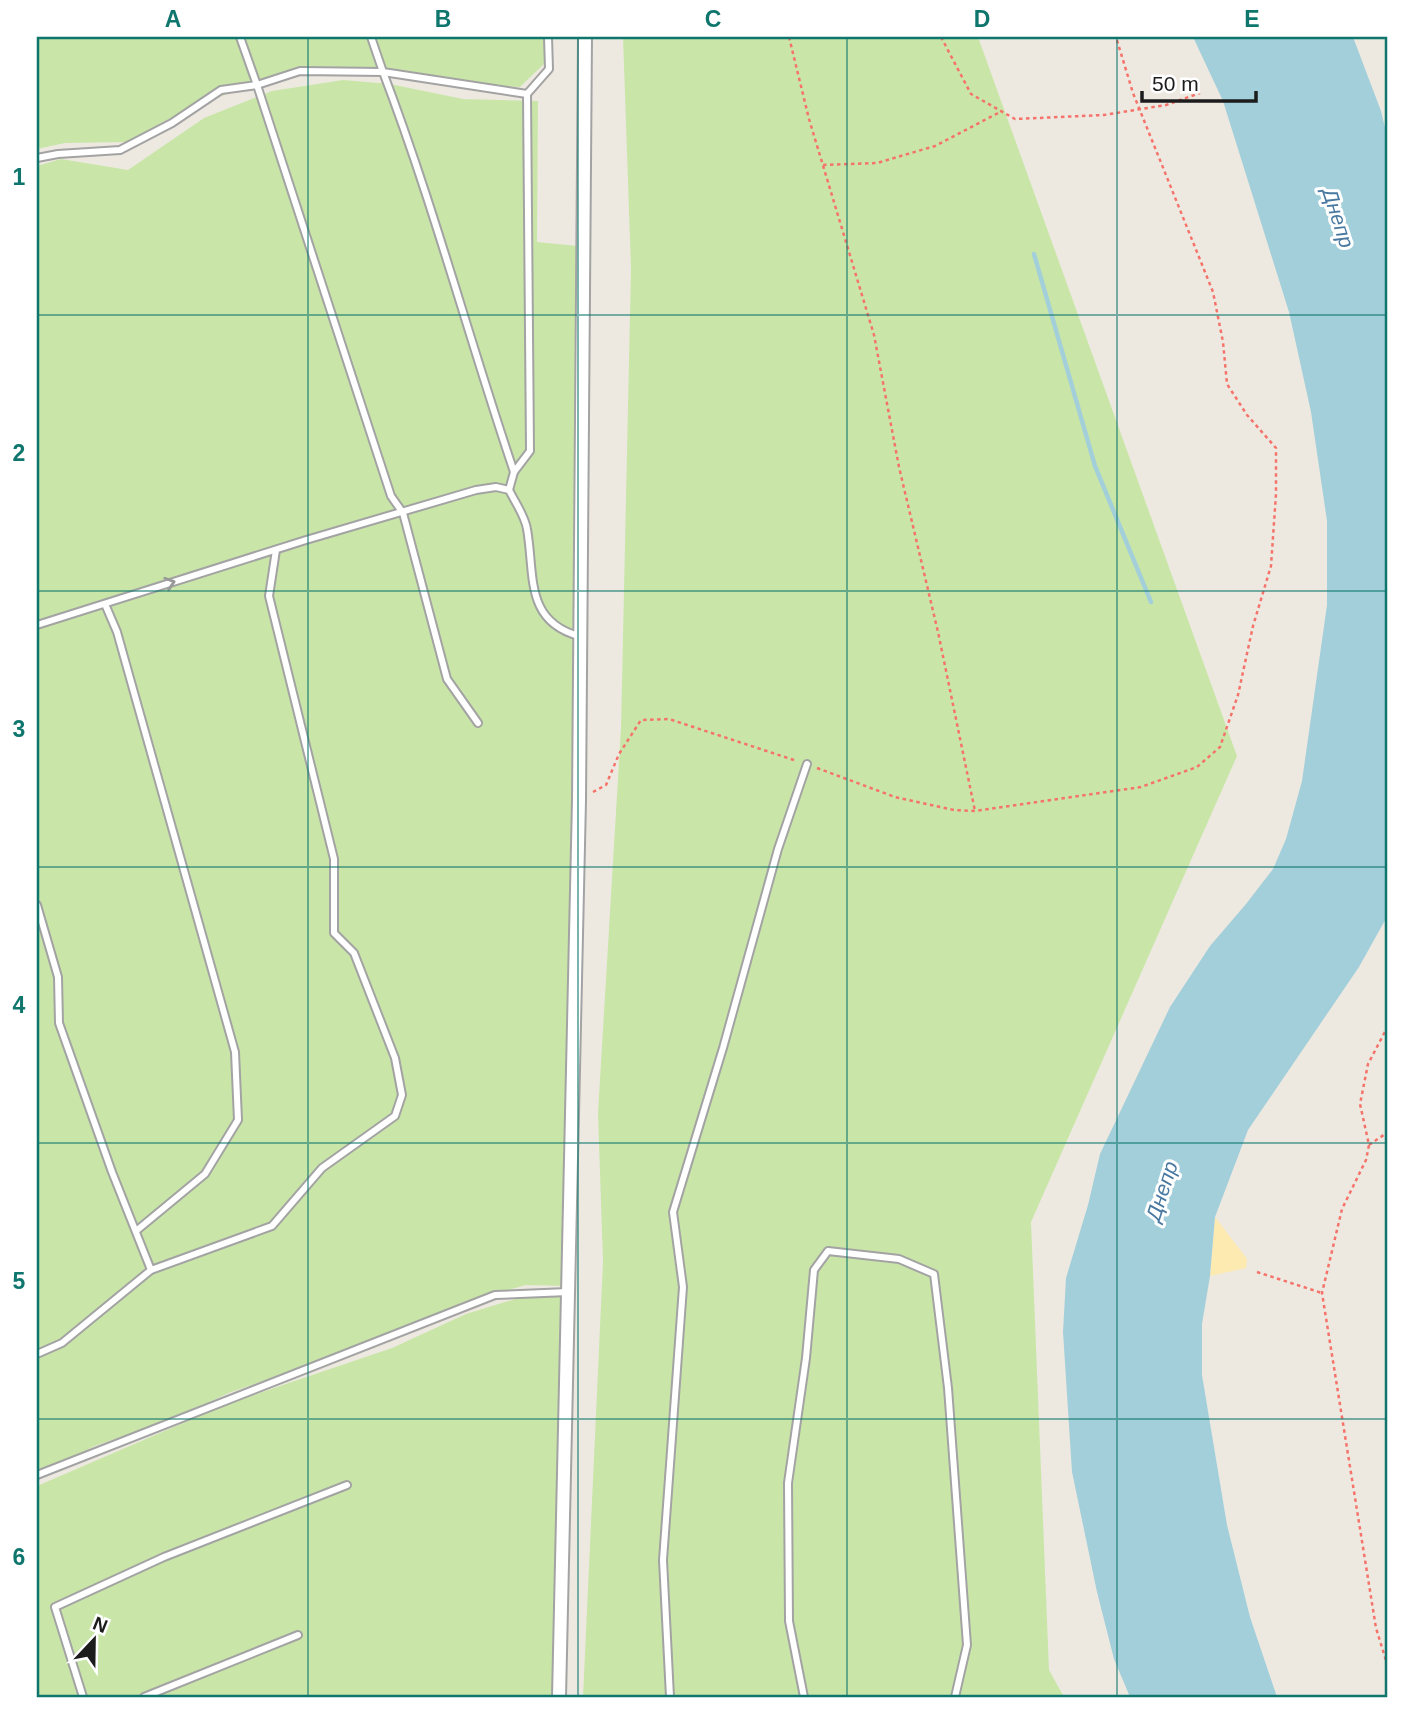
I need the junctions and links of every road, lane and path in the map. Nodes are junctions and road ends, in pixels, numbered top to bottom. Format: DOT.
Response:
graph roads {
  1 [pos="240,37"];
  2 [pos="371,37"];
  3 [pos="548,37"];
  4 [pos="585,37"];
  5 [pos="789,37"];
  6 [pos="941,37"];
  7 [pos="1116,37"];
  8 [pos="383,72"];
  9 [pos="257,85"];
  10 [pos="1200,93"];
  11 [pos="527,94"];
  12 [pos="1139,108"];
  13 [pos="1002,111"];
  14 [pos="37,158"];
  15 [pos="823,165"];
  16 [pos="514,472"];
  17 [pos="509,490"];
  18 [pos="403,513"];
  19 [pos="275,550"];
  20 [pos="105,604"];
  21 [pos="37,625"];
  22 [pos="582,636"];
  23 [pos="478,723"];
  24 [pos="807,764"];
  25 [pos="579,800"];
  26 [pos="975,811"];
  27 [pos="37,905"];
  28 [pos="1388,1026"];
  29 [pos="1388,1132"];
  30 [pos="1369,1145"];
  31 [pos="136,1231"];
  32 [pos="151,1270"];
  33 [pos="1257,1272"];
  34 [pos="568,1292"];
  35 [pos="1322,1293"];
  36 [pos="37,1354"];
  37 [pos="37,1475"];
  38 [pos="347,1485"];
  39 [pos="298,1635"];
  40 [pos="1388,1667"];
  41 [pos="83,1697"];
  42 [pos="144,1697"];
  43 [pos="559,1697"];
  44 [pos="670,1697"];
  45 [pos="804,1697"];
  46 [pos="956,1697"];
  1 -- 9 [label="lane"];
  2 -- 8 [label="lane"];
  3 -- 11 [label="lane"];
  4 -- 22 [label="street"];
  5 -- 15 [label="path"];
  6 -- 13 [label="path"];
  7 -- 12 [label="path"];
  8 -- 9 [label="lane"];
  8 -- 11 [label="lane"];
  8 -- 16 [label="lane"];
  9 -- 14 [label="lane"];
  9 -- 18 [label="lane"];
  10 -- 12 [label="path"];
  11 -- 16 [label="lane"];
  12 -- 13 [label="path"];
  12 -- 26 [label="path"];
  13 -- 15 [label="path"];
  15 -- 26 [label="path"];
  16 -- 17 [label="lane"];
  17 -- 18 [label="lane"];
  17 -- 22 [label="lane"];
  18 -- 19 [label="lane"];
  18 -- 23 [label="lane"];
  20 -- 19 [label="lane, one-way"];
  19 -- 32 [label="lane"];
  20 -- 21 [label="lane"];
  20 -- 31 [label="lane"];
  22 -- 25 [label="street"];
  24 -- 25 [label="path"];
  24 -- 26 [label="path"];
  24 -- 44 [label="lane"];
  25 -- 34 [label="street"];
  27 -- 31 [label="lane"];
  28 -- 30 [label="path"];
  29 -- 30 [label="path"];
  30 -- 35 [label="path"];
  31 -- 32 [label="lane"];
  32 -- 36 [label="lane"];
  33 -- 35 [label="path"];
  34 -- 37 [label="lane"];
  34 -- 43 [label="street"];
  35 -- 40 [label="path"];
  38 -- 41 [label="lane"];
  39 -- 42 [label="lane"];
  45 -- 46 [label="lane"];
}
